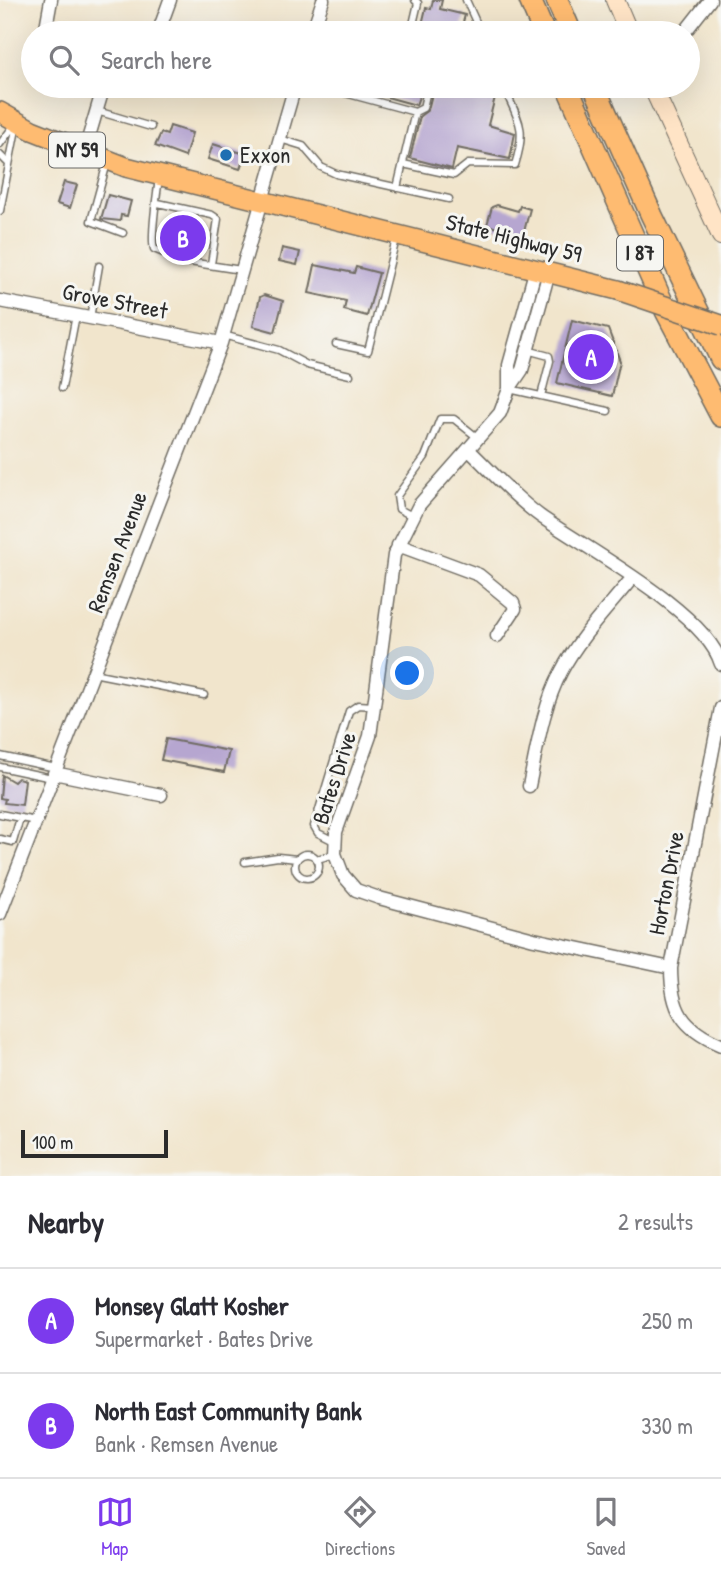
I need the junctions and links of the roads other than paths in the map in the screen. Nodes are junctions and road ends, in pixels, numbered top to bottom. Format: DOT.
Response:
graph roads {
  1 [pos="51,0"];
  2 [pos="170,0"];
  3 [pos="323,0"];
  4 [pos="415,0"];
  5 [pos="467,0"];
  6 [pos="530,0"];
  7 [pos="557,0"];
  8 [pos="615,0"];
  9 [pos="710,0"];
  10 [pos="47,21"];
  11 [pos="162,21"];
  12 [pos="316,21"];
  13 [pos="414,21"];
  14 [pos="476,21"];
  15 [pos="539,21"];
  16 [pos="567,21"];
  17 [pos="624,21"];
  18 [pos="693,21"];
  19 [pos="101,98"];
  20 [pos="291,98"];
  21 [pos="363,98"];
  22 [pos="425,98"];
  23 [pos="509,98"];
  24 [pos="572,98"];
  25 [pos="599,98"];
  26 [pos="659,98"];
  27 [pos="97,111"];
  28 [pos="0,112"];
  29 [pos="415,112"];
  30 [pos="17,122"];
  31 [pos="151,127"];
  32 [pos="278,138"];
  33 [pos="0,144"];
  34 [pos="84,153"];
  35 [pos="0,155"];
  36 [pos="107,161"];
  37 [pos="8,163"];
  38 [pos="403,164"];
  39 [pos="159,176"];
  40 [pos="397,188"];
  41 [pos="449,200"];
  42 [pos="259,202"];
  43 [pos="158,203"];
  44 [pos="0,211"];
  45 [pos="718,226"];
  46 [pos="123,233"];
  47 [pos="398,234"];
  48 [pos="211,264"];
  49 [pos="99,265"];
  50 [pos="241,270"];
  51 [pos="542,270"];
  52 [pos="0,301"];
  53 [pos="76,315"];
  54 [pos="90,318"];
  55 [pos="721,325"];
  56 [pos="222,339"];
  57 [pos="336,344"];
  58 [pos="527,350"];
  59 [pos="721,359"];
  60 [pos="350,375"];
  61 [pos="62,388"];
  62 [pos="509,389"];
  63 [pos="541,396"];
  64 [pos="608,411"];
  65 [pos="721,416"];
  66 [pos="479,439"];
  67 [pos="469,450"];
  68 [pos="412,516"];
  69 [pos="398,545"];
  70 [pos="633,577"];
  71 [pos="496,636"];
  72 [pos="721,664"];
  73 [pos="93,673"];
  74 [pos="204,695"];
  75 [pos="376,706"];
  76 [pos="721,708"];
  77 [pos="0,756"];
  78 [pos="0,767"];
  79 [pos="54,773"];
  80 [pos="529,786"];
  81 [pos="161,795"];
  82 [pos="0,814"];
  83 [pos="20,818"];
  84 [pos="36,821"];
  85 [pos="0,839"];
  86 [pos="336,848"];
  87 [pos="298,859"];
  88 [pos="317,859"];
  89 [pos="245,862"];
  90 [pos="0,914"];
  91 [pos="671,968"];
  92 [pos="721,1045"];
  1 -- 10 [label="street"];
  2 -- 11 [label="street"];
  3 -- 12 [label="street"];
  4 -- 13 [label="lane"];
  5 -- 14 [label="lane"];
  6 -- 15 [label="highway"];
  7 -- 16 [label="highway"];
  8 -- 17 [label="street"];
  9 -- 18 [label="street"];
  19 -- 27 [label="street"];
  20 -- 32 [label="street, Remsen Avenue"];
  21 -- 29 [label="lane"];
  22 -- 29 [label="lane"];
  23 -- 38 [label="lane"];
  24 -- 65 [label="highway, I 87"];
  25 -- 59 [label="highway, I 87"];
  26 -- 45 [label="street"];
  27 -- 31 [label="lane"];
  27 -- 34 [label="street"];
  28 -- 30 [label="main road, NY 59"];
  29 -- 38 [label="lane"];
  30 -- 33 [label="lane"];
  30 -- 34 [label="main road, NY 59"];
  30 -- 37 [label="lane"];
  32 -- 40 [label="lane"];
  32 -- 42 [label="street, Remsen Avenue"];
  34 -- 36 [label="main road, NY 59"];
  35 -- 37 [label="lane"];
  36 -- 39 [label="main road, NY 59"];
  36 -- 46 [label="lane"];
  37 -- 44 [label="lane"];
  38 -- 40 [label="lane"];
  39 -- 42 [label="main road, NY 59"];
  39 -- 43 [label="lane"];
  40 -- 41 [label="lane"];
  42 -- 47 [label="main road, NY 59"];
  42 -- 50 [label="street, Remsen Avenue"];
  43 -- 48 [label="lane"];
  43 -- 48 [label="lane"];
  47 -- 51 [label="main road, State Highway 59 / NY 59"];
  47 -- 57 [label="lane"];
  48 -- 50 [label="lane"];
  49 -- 54 [label="lane"];
  50 -- 56 [label="street, Remsen Avenue"];
  51 -- 55 [label="main road, State Highway 59 / NY 59, bridge"];
  51 -- 58 [label="street, Bates Drive"];
  51 -- 62 [label="street, Bates Drive"];
  52 -- 53 [label="street, Grove Street"];
  53 -- 54 [label="street, Grove Street"];
  53 -- 61 [label="lane"];
  54 -- 56 [label="street, Grove Street"];
  56 -- 60 [label="lane"];
  56 -- 73 [label="street, Remsen Avenue"];
  58 -- 62 [label="street, Bates Drive"];
  58 -- 63 [label="lane"];
  62 -- 63 [label="lane"];
  62 -- 66 [label="street, Bates Drive"];
  63 -- 64 [label="lane"];
  66 -- 67 [label="street, Bates Drive"];
  66 -- 68 [label="lane"];
  67 -- 68 [label="street, Bates Drive"];
  67 -- 70 [label="street"];
  68 -- 69 [label="street, Bates Drive"];
  69 -- 71 [label="street"];
  69 -- 75 [label="street, Bates Drive"];
  70 -- 72 [label="street"];
  70 -- 80 [label="street"];
  73 -- 74 [label="lane"];
  73 -- 79 [label="street, Remsen Avenue"];
  75 -- 86 [label="street, Bates Drive"];
  75 -- 86 [label="lane"];
  76 -- 91 [label="street, Horton Drive"];
  77 -- 79 [label="lane"];
  78 -- 79 [label="lane"];
  79 -- 81 [label="street"];
  79 -- 84 [label="street, Remsen Avenue"];
  82 -- 83 [label="lane"];
  83 -- 84 [label="lane"];
  83 -- 85 [label="lane"];
  84 -- 90 [label="street, Remsen Avenue"];
  86 -- 88 [label="lane"];
  86 -- 91 [label="street, Bates Drive"];
  87 -- 88 [label="lane"];
  87 -- 88 [label="lane"];
  87 -- 89 [label="lane"];
  91 -- 92 [label="street, Horton Drive"];
}
